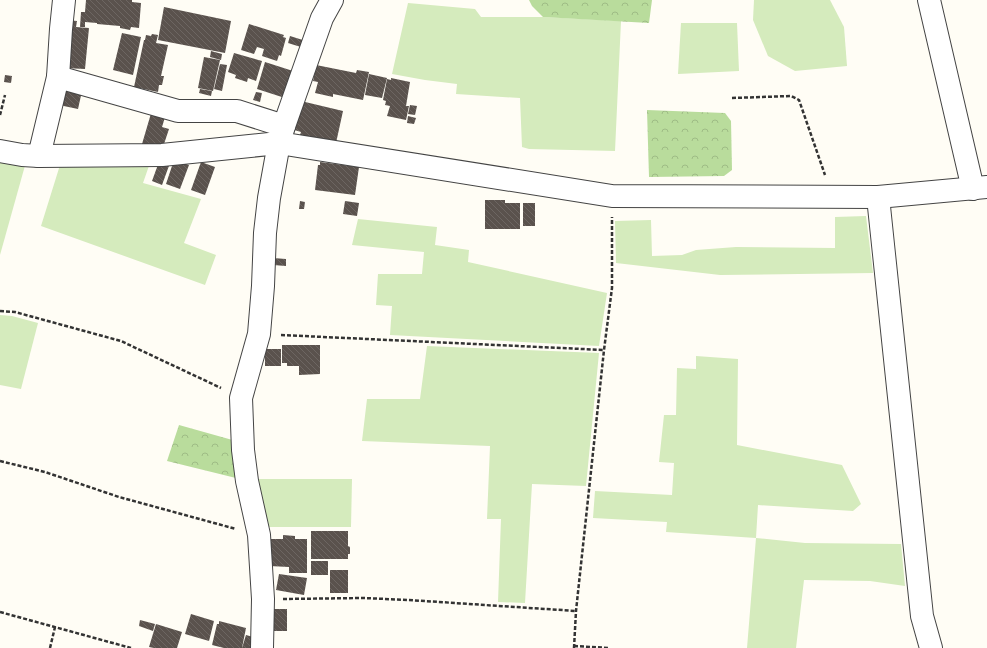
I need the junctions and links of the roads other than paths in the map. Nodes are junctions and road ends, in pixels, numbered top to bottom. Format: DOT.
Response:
graph roads {
  1 [pos="64,0"];
  2 [pos="332,0"];
  3 [pos="929,0"];
  4 [pos="58,77"];
  5 [pos="282,134"];
  6 [pos="0,151"];
  7 [pos="40,156"];
  8 [pos="980,188"];
  9 [pos="878,197"];
  10 [pos="262,648"];
  11 [pos="931,648"];
  1 -- 4 [label="street"];
  2 -- 5 [label="street"];
  3 -- 8 [label="street"];
  4 -- 5 [label="street"];
  4 -- 7 [label="street"];
  5 -- 7 [label="street"];
  5 -- 9 [label="street"];
  5 -- 10 [label="street"];
  6 -- 7 [label="street"];
  8 -- 9 [label="street"];
  9 -- 11 [label="street"];
}
